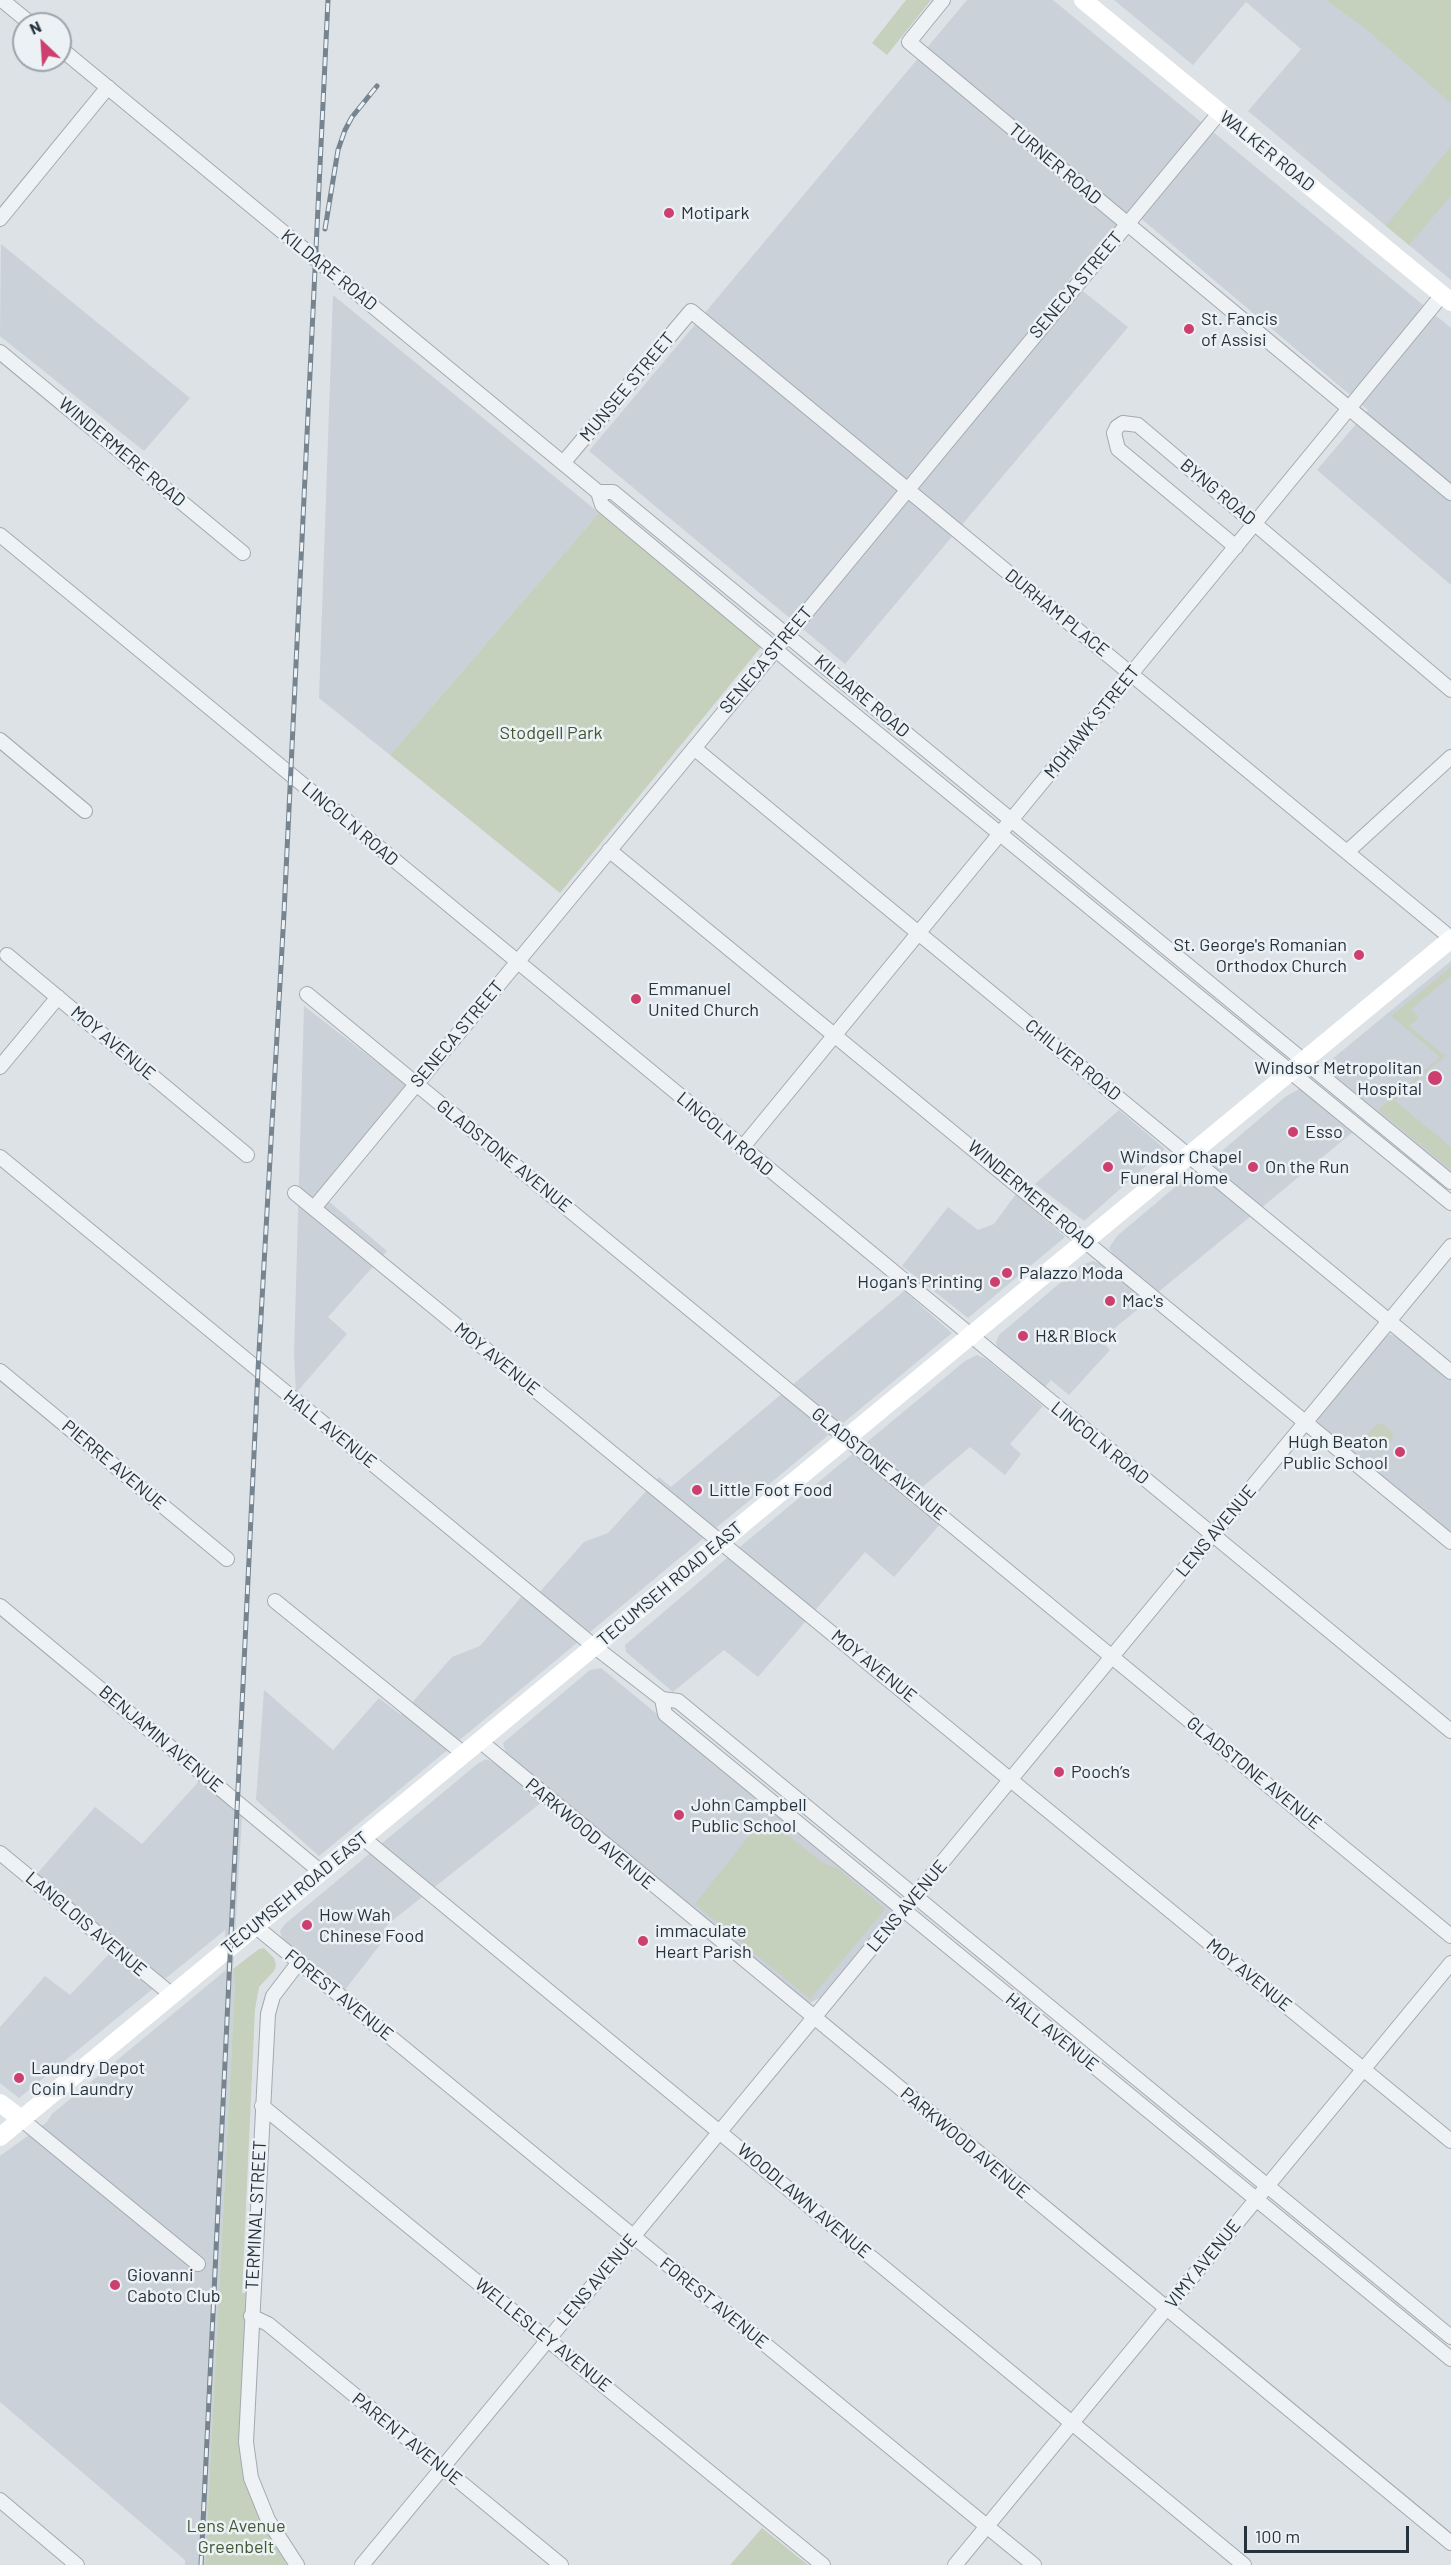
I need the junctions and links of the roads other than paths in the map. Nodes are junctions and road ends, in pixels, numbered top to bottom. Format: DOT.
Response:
graph roads {
  1 [pos="2,0"];
  2 [pos="943,0"];
  3 [pos="1083,0"];
  4 [pos="16,12"];
  5 [pos="72,58"];
  6 [pos="108,87"];
  7 [pos="1220,112"];
  8 [pos="0,219"];
  9 [pos="1126,225"];
  10 [pos="1447,299"];
  11 [pos="691,311"];
  12 [pos="0,352"];
  13 [pos="1348,409"];
  14 [pos="563,463"];
  15 [pos="907,489"];
  16 [pos="598,492"];
  17 [pos="1451,493"];
  18 [pos="1255,523"];
  19 [pos="0,535"];
  20 [pos="1236,547"];
  21 [pos="243,553"];
  22 [pos="787,634"];
  23 [pos="776,648"];
  24 [pos="1131,674"];
  25 [pos="1451,689"];
  26 [pos="0,740"];
  27 [pos="694,748"];
  28 [pos="1451,757"];
  29 [pos="86,811"];
  30 [pos="1012,820"];
  31 [pos="1000,834"];
  32 [pos="609,850"];
  33 [pos="1347,852"];
  34 [pos="1121,910"];
  35 [pos="1110,924"];
  36 [pos="919,933"];
  37 [pos="1451,938"];
  38 [pos="7,955"];
  39 [pos="517,962"];
  40 [pos="307,994"];
  41 [pos="58,996"];
  42 [pos="835,1035"];
  43 [pos="1297,1066"];
  44 [pos="0,1067"];
  45 [pos="416,1083"];
  46 [pos="742,1148"];
  47 [pos="247,1155"];
  48 [pos="1188,1156"];
  49 [pos="0,1157"];
  50 [pos="1451,1182"];
  51 [pos="295,1192"];
  52 [pos="1451,1203"];
  53 [pos="314,1208"];
  54 [pos="1085,1240"];
  55 [pos="1451,1246"];
  56 [pos="1389,1321"];
  57 [pos="970,1336"];
  58 [pos="0,1371"];
  59 [pos="1451,1372"];
  60 [pos="1306,1422"];
  61 [pos="847,1438"];
  62 [pos="1212,1535"];
  63 [pos="1451,1542"];
  64 [pos="720,1543"];
  65 [pos="227,1559"];
  66 [pos="275,1601"];
  67 [pos="0,1606"];
  68 [pos="595,1647"];
  69 [pos="1112,1657"];
  70 [pos="662,1699"];
  71 [pos="1451,1731"];
  72 [pos="480,1741"];
  73 [pos="464,1754"];
  74 [pos="1011,1779"];
  75 [pos="363,1838"];
  76 [pos="0,1853"];
  77 [pos="321,1872"];
  78 [pos="915,1896"];
  79 [pos="903,1910"];
  80 [pos="255,1926"];
  81 [pos="1451,1936"];
  82 [pos="299,1962"];
  83 [pos="1451,1964"];
  84 [pos="172,1995"];
  85 [pos="814,2018"];
  86 [pos="1364,2069"];
  87 [pos="0,2103"];
  88 [pos="262,2106"];
  89 [pos="21,2120"];
  90 [pos="720,2132"];
  91 [pos="0,2137"];
  92 [pos="1451,2141"];
  93 [pos="1268,2186"];
  94 [pos="1257,2199"];
  95 [pos="633,2236"];
  96 [pos="198,2264"];
  97 [pos="1167,2309"];
  98 [pos="251,2316"];
  99 [pos="1451,2337"];
  100 [pos="548,2340"];
  101 [pos="1451,2359"];
  102 [pos="1072,2423"];
  103 [pos="442,2468"];
  104 [pos="0,2500"];
  105 [pos="987,2526"];
  106 [pos="1451,2543"];
  107 [pos="77,2565"];
  108 [pos="297,2565"];
  109 [pos="362,2565"];
  110 [pos="561,2565"];
  111 [pos="823,2565"];
  112 [pos="955,2565"];
  113 [pos="1034,2565"];
  114 [pos="1244,2565"];
  1 -- 4 [label="street"];
  2 -- 9 [label="street, TURNER ROAD"];
  3 -- 7 [label="main road, WALKER ROAD"];
  5 -- 6 [label="street, KILDARE ROAD"];
  6 -- 8 [label="street"];
  6 -- 14 [label="street, KILDARE ROAD"];
  7 -- 9 [label="street, SENECA STREET"];
  7 -- 10 [label="main road, WALKER ROAD"];
  9 -- 13 [label="street, TURNER ROAD"];
  9 -- 15 [label="street, SENECA STREET"];
  10 -- 13 [label="street, MOHAWK STREET"];
  11 -- 14 [label="street, MUNSEE STREET"];
  11 -- 15 [label="street, DURHAM PLACE"];
  12 -- 21 [label="street, WINDERMERE ROAD"];
  13 -- 17 [label="street, TURNER ROAD"];
  13 -- 18 [label="street, MOHAWK STREET"];
  14 -- 16 [label="street, KILDARE ROAD"];
  15 -- 22 [label="street, SENECA STREET"];
  15 -- 24 [label="street, DURHAM PLACE"];
  16 -- 22 [label="street, KILDARE ROAD"];
  16 -- 23 [label="street, KILDARE ROAD"];
  18 -- 20 [label="street, MOHAWK STREET"];
  18 -- 20 [label="street, BYNG ROAD"];
  18 -- 25 [label="street, BYNG ROAD"];
  19 -- 39 [label="street, LINCOLN ROAD"];
  20 -- 24 [label="street, MOHAWK STREET"];
  22 -- 23 [label="street, SENECA STREET"];
  22 -- 30 [label="street, KILDARE ROAD"];
  23 -- 27 [label="street, SENECA STREET"];
  23 -- 31 [label="street, KILDARE ROAD"];
  24 -- 30 [label="street, MOHAWK STREET"];
  24 -- 33 [label="street, DURHAM PLACE"];
  26 -- 29 [label="street"];
  27 -- 32 [label="street, SENECA STREET"];
  27 -- 36 [label="street, CHILVER ROAD"];
  28 -- 33 [label="street"];
  30 -- 31 [label="street, MOHAWK STREET"];
  30 -- 34 [label="street, KILDARE ROAD"];
  31 -- 35 [label="street, KILDARE ROAD"];
  31 -- 36 [label="street, MOHAWK STREET"];
  32 -- 39 [label="street, SENECA STREET"];
  32 -- 42 [label="street, WINDERMERE ROAD"];
  33 -- 37 [label="street, DURHAM PLACE"];
  34 -- 35 [label="street"];
  34 -- 43 [label="street, KILDARE ROAD"];
  35 -- 43 [label="street, KILDARE ROAD"];
  36 -- 42 [label="street, MOHAWK STREET"];
  36 -- 48 [label="street, CHILVER ROAD"];
  37 -- 43 [label="main road, TECUMSEH ROAD EAST"];
  38 -- 41 [label="street, MOY AVENUE"];
  39 -- 45 [label="street, SENECA STREET"];
  39 -- 46 [label="street, LINCOLN ROAD"];
  40 -- 45 [label="street, GLADSTONE AVENUE"];
  41 -- 44 [label="street"];
  41 -- 47 [label="street, MOY AVENUE"];
  42 -- 46 [label="street, MOHAWK STREET"];
  42 -- 54 [label="street, WINDERMERE ROAD"];
  43 -- 48 [label="main road, TECUMSEH ROAD EAST"];
  43 -- 50 [label="street, KILDARE ROAD"];
  43 -- 52 [label="street, KILDARE ROAD"];
  45 -- 53 [label="street, SENECA STREET"];
  45 -- 61 [label="street, GLADSTONE AVENUE"];
  46 -- 57 [label="street, LINCOLN ROAD"];
  48 -- 54 [label="main road, TECUMSEH ROAD EAST"];
  48 -- 56 [label="street, CHILVER ROAD"];
  49 -- 68 [label="street, HALL AVENUE"];
  51 -- 53 [label="street, MOY AVENUE"];
  53 -- 64 [label="street, MOY AVENUE"];
  54 -- 57 [label="main road, TECUMSEH ROAD EAST"];
  54 -- 60 [label="street, WINDERMERE ROAD"];
  55 -- 56 [label="street, LENS AVENUE"];
  56 -- 59 [label="street, CHILVER ROAD"];
  56 -- 60 [label="street, LENS AVENUE"];
  57 -- 61 [label="main road, TECUMSEH ROAD EAST"];
  57 -- 62 [label="street, LINCOLN ROAD"];
  58 -- 65 [label="street, PIERRE AVENUE"];
  60 -- 62 [label="street, LENS AVENUE"];
  60 -- 63 [label="street, WINDERMERE ROAD"];
  61 -- 64 [label="main road, TECUMSEH ROAD EAST"];
  61 -- 69 [label="street, GLADSTONE AVENUE"];
  62 -- 69 [label="street, LENS AVENUE"];
  62 -- 71 [label="street, LINCOLN ROAD"];
  64 -- 68 [label="main road, TECUMSEH ROAD EAST"];
  64 -- 74 [label="street, MOY AVENUE"];
  66 -- 73 [label="street"];
  67 -- 77 [label="street, BENJAMIN AVENUE"];
  68 -- 70 [label="street, HALL AVENUE"];
  68 -- 72 [label="main road, TECUMSEH ROAD EAST"];
  69 -- 74 [label="street, LENS AVENUE"];
  69 -- 81 [label="street, GLADSTONE AVENUE"];
  70 -- 78 [label="street, HALL AVENUE"];
  70 -- 79 [label="street, HALL AVENUE"];
  72 -- 73 [label="main road, TECUMSEH ROAD EAST"];
  72 -- 85 [label="street, PARKWOOD AVENUE"];
  73 -- 75 [label="main road, TECUMSEH ROAD EAST"];
  74 -- 78 [label="street, LENS AVENUE"];
  74 -- 86 [label="street, MOY AVENUE"];
  75 -- 77 [label="main road, TECUMSEH ROAD EAST"];
  75 -- 90 [label="street, WOODLAWN AVENUE"];
  76 -- 84 [label="street, LANGLOIS AVENUE"];
  77 -- 80 [label="main road, TECUMSEH ROAD EAST"];
  78 -- 79 [label="street, LENS AVENUE"];
  78 -- 93 [label="street, HALL AVENUE"];
  79 -- 85 [label="street, LENS AVENUE"];
  79 -- 94 [label="street, HALL AVENUE"];
  80 -- 82 [label="street, FOREST AVENUE"];
  80 -- 84 [label="main road, TECUMSEH ROAD EAST"];
  82 -- 88 [label="street, TERMINAL STREET"];
  82 -- 95 [label="street, FOREST AVENUE"];
  83 -- 86 [label="street, VIMY AVENUE"];
  84 -- 89 [label="main road, TECUMSEH ROAD EAST"];
  85 -- 90 [label="street, LENS AVENUE"];
  85 -- 97 [label="street, PARKWOOD AVENUE"];
  86 -- 92 [label="street, MOY AVENUE"];
  86 -- 93 [label="street, VIMY AVENUE"];
  87 -- 89 [label="main road"];
  88 -- 98 [label="street, TERMINAL STREET"];
  88 -- 100 [label="street, WELLESLEY AVENUE"];
  89 -- 91 [label="main road, TECUMSEH ROAD EAST"];
  89 -- 96 [label="street"];
  90 -- 95 [label="street, LENS AVENUE"];
  90 -- 102 [label="street, WOODLAWN AVENUE"];
  93 -- 94 [label="street, VIMY AVENUE"];
  93 -- 99 [label="street, HALL AVENUE"];
  94 -- 97 [label="street, VIMY AVENUE"];
  94 -- 101 [label="street, HALL AVENUE"];
  95 -- 100 [label="street, LENS AVENUE"];
  95 -- 105 [label="street, FOREST AVENUE"];
  97 -- 102 [label="street, VIMY AVENUE"];
  97 -- 106 [label="street, PARKWOOD AVENUE"];
  98 -- 103 [label="street, PARENT AVENUE"];
  98 -- 108 [label="street, TERMINAL STREET"];
  100 -- 103 [label="street, LENS AVENUE"];
  100 -- 111 [label="street, WELLESLEY AVENUE"];
  102 -- 105 [label="street, VIMY AVENUE"];
  102 -- 114 [label="street, WOODLAWN AVENUE"];
  103 -- 109 [label="street, LENS AVENUE"];
  103 -- 110 [label="street, PARENT AVENUE"];
  104 -- 107 [label="street"];
  105 -- 112 [label="street, VIMY AVENUE"];
  105 -- 113 [label="street, FOREST AVENUE"];
}
